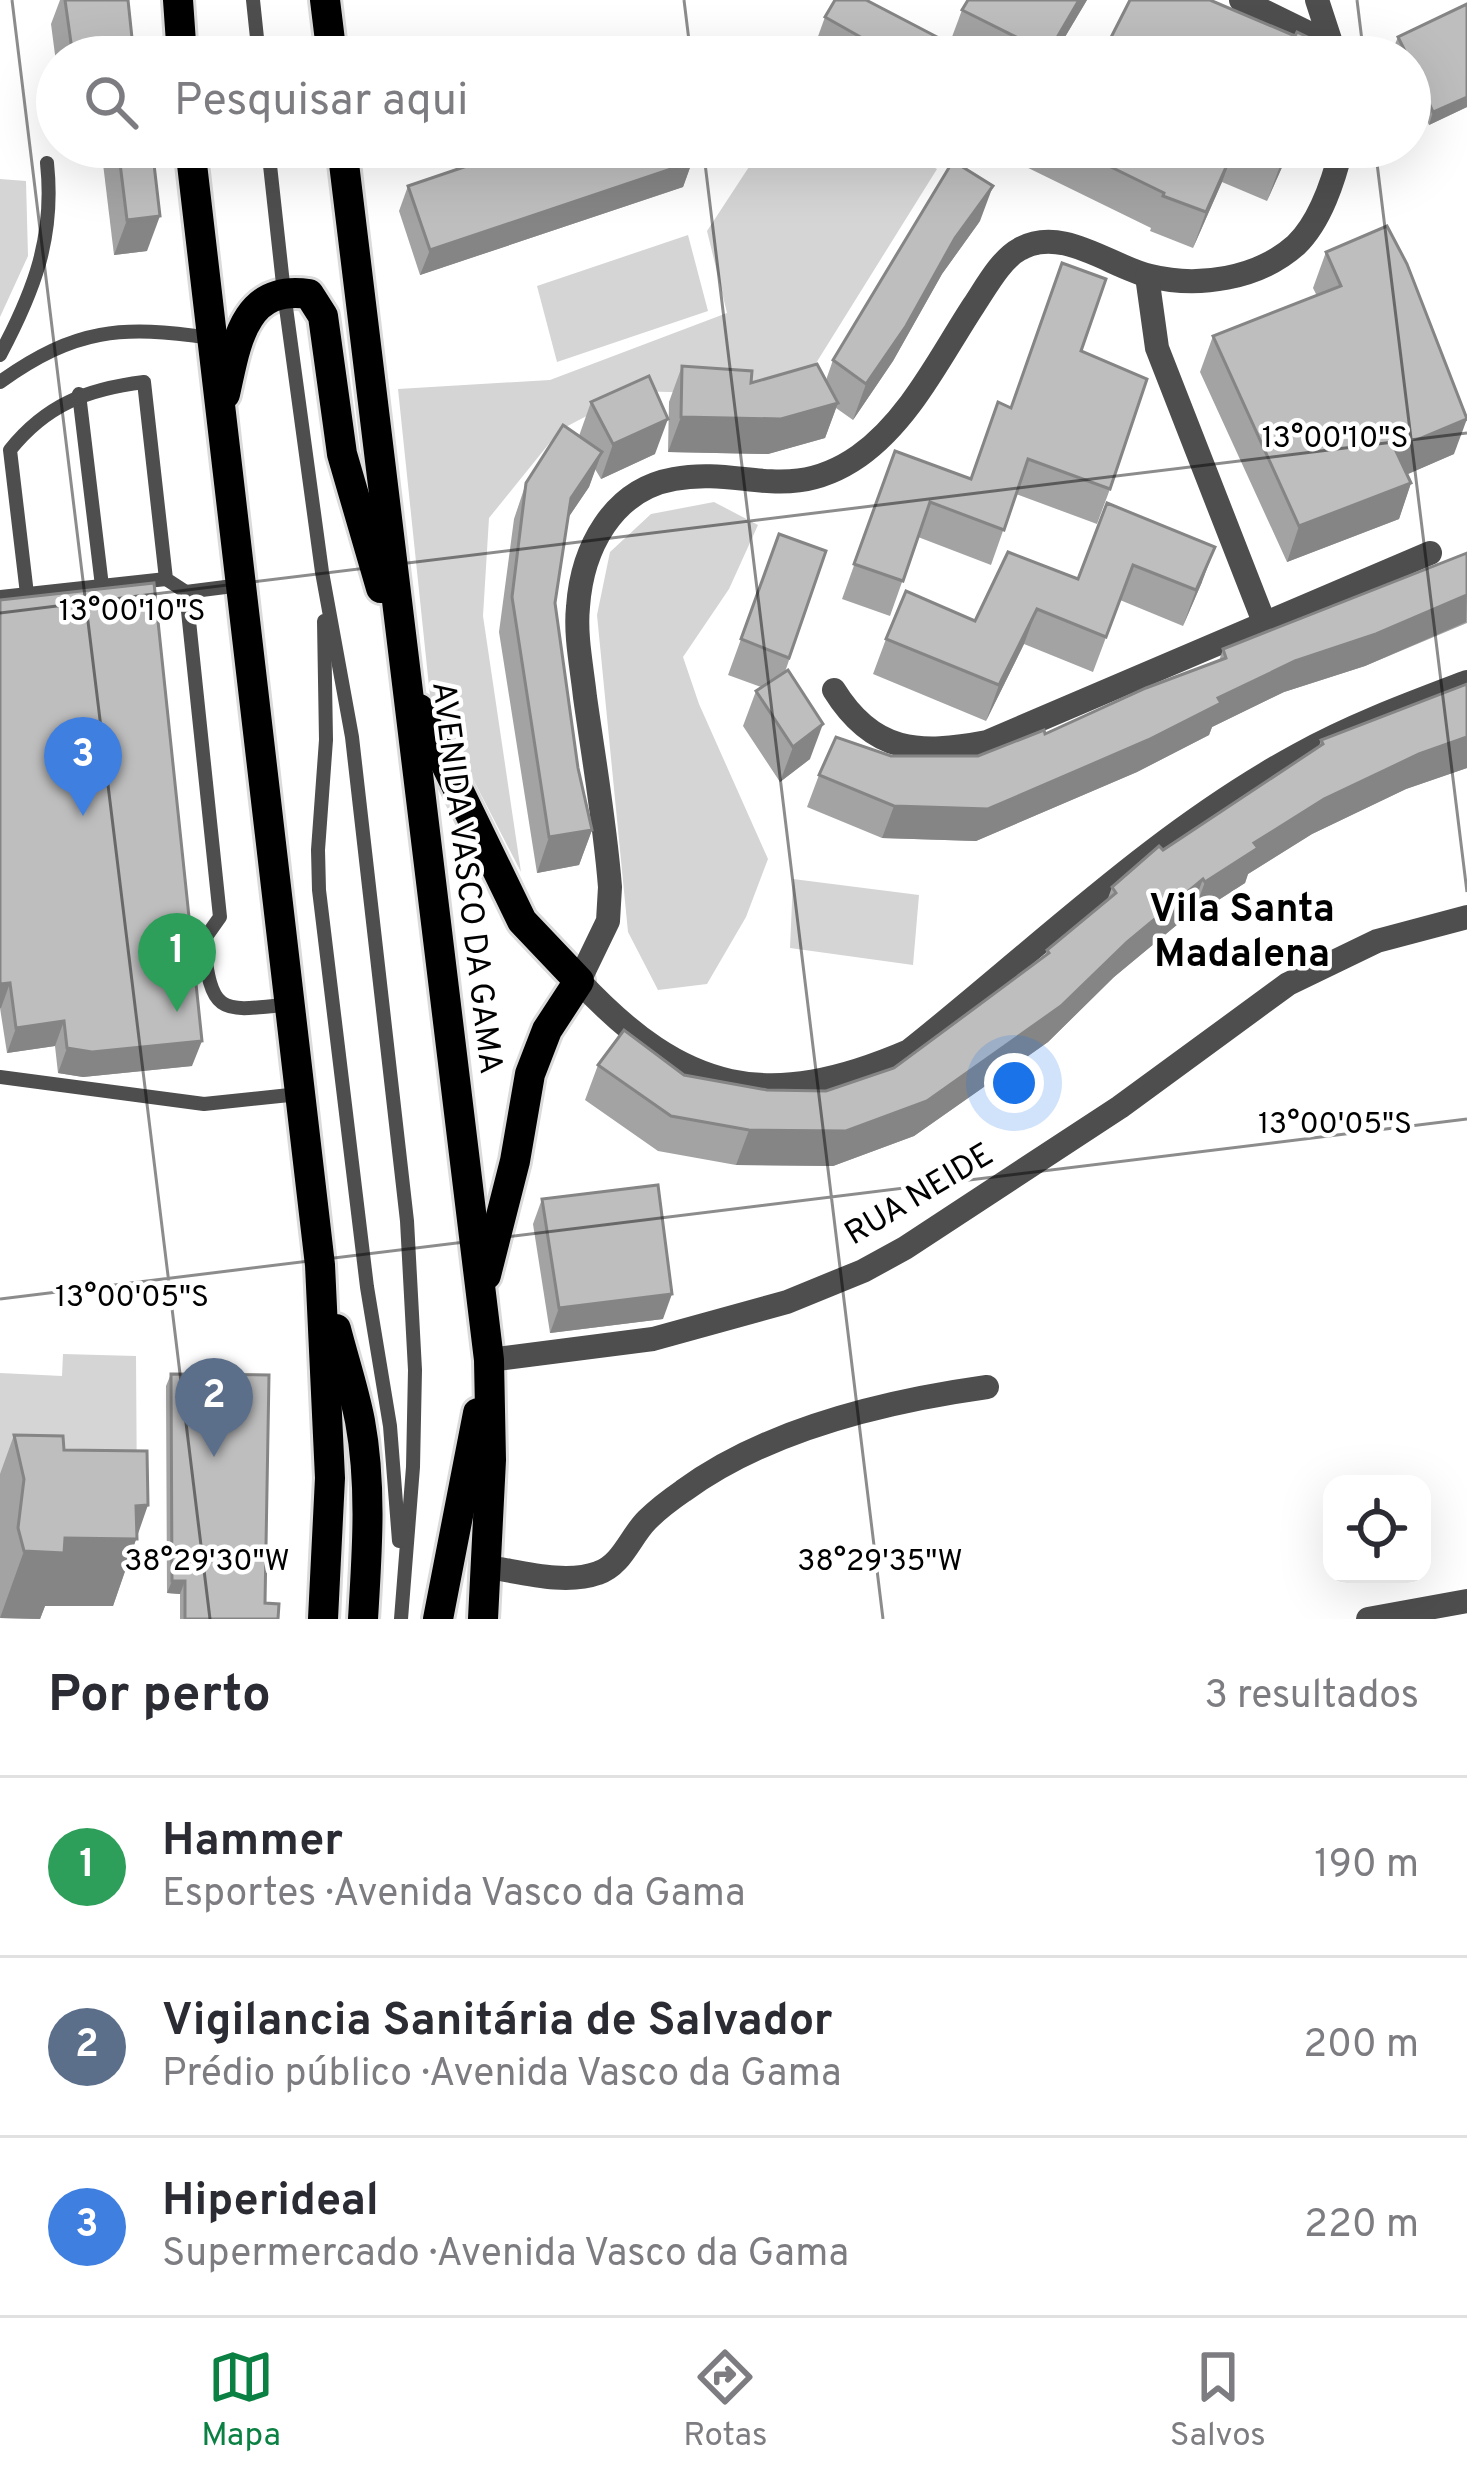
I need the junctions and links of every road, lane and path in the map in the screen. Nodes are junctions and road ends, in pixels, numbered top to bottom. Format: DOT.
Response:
graph roads {
  1 [pos="178,0"];
  2 [pos="253,0"];
  3 [pos="325,0"];
  4 [pos="1240,0"];
  5 [pos="1317,0"];
  6 [pos="181,36"];
  7 [pos="257,36"];
  8 [pos="329,36"];
  9 [pos="1306,36"];
  10 [pos="1328,36"];
  11 [pos="48,168"];
  12 [pos="192,168"];
  13 [pos="270,168"];
  14 [pos="344,168"];
  15 [pos="1336,168"];
  16 [pos="1147,276"];
  17 [pos="284,293"];
  18 [pos="211,338"];
  19 [pos="0,355"];
  20 [pos="0,382"];
  21 [pos="79,394"];
  22 [pos="220,413"];
  23 [pos="1430,553"];
  24 [pos="322,572"];
  25 [pos="166,579"];
  26 [pos="241,585"];
  27 [pos="102,586"];
  28 [pos="186,592"];
  29 [pos="27,594"];
  30 [pos="0,597"];
  31 [pos="1264,622"];
  32 [pos="403,663"];
  33 [pos="1467,682"];
  34 [pos="834,690"];
  35 [pos="1467,917"];
  36 [pos="579,981"];
  37 [pos="290,1004"];
  38 [pos="0,1077"];
  39 [pos="301,1094"];
  40 [pos="320,1265"];
  41 [pos="482,1292"];
  42 [pos="489,1360"];
  43 [pos="987,1388"];
  44 [pos="488,1568"];
  45 [pos="402,1582"];
  46 [pos="1467,1601"];
  47 [pos="322,1619"];
  48 [pos="364,1619"];
  49 [pos="401,1619"];
  50 [pos="438,1619"];
  51 [pos="483,1619"];
  52 [pos="1368,1619"];
  1 -- 6 [label="main road"];
  2 -- 7 [label="lane"];
  3 -- 8 [label="main road"];
  4 -- 9 [label="street"];
  5 -- 10 [label="street"];
  11 -- 19 [label="lane"];
  12 -- 18 [label="main road"];
  13 -- 17 [label="lane"];
  14 -- 32 [label="main road, AVENIDA VASCO DA GAMA"];
  15 -- 16 [label="street"];
  16 -- 31 [label="street"];
  16 -- 36 [label="street"];
  17 -- 22 [label="main road"];
  17 -- 24 [label="lane"];
  17 -- 32 [label="main road"];
  18 -- 20 [label="lane"];
  18 -- 22 [label="main road"];
  21 -- 25 [label="lane"];
  21 -- 27 [label="lane"];
  21 -- 29 [label="lane"];
  22 -- 26 [label="main road"];
  23 -- 31 [label="street"];
  24 -- 45 [label="lane"];
  24 -- 45 [label="lane"];
  25 -- 27 [label="lane"];
  25 -- 28 [label="lane"];
  26 -- 28 [label="lane"];
  26 -- 37 [label="main road"];
  27 -- 29 [label="lane"];
  28 -- 37 [label="lane"];
  29 -- 30 [label="lane"];
  31 -- 34 [label="street"];
  32 -- 36 [label="main road"];
  32 -- 41 [label="main road, AVENIDA VASCO DA GAMA"];
  33 -- 36 [label="street"];
  35 -- 42 [label="street, RUA NEIDE"];
  36 -- 41 [label="main road"];
  37 -- 39 [label="main road"];
  38 -- 39 [label="lane"];
  39 -- 40 [label="main road"];
  40 -- 47 [label="main road"];
  40 -- 48 [label="main road"];
  41 -- 42 [label="main road, AVENIDA VASCO DA GAMA"];
  42 -- 44 [label="main road, AVENIDA VASCO DA GAMA"];
  42 -- 50 [label="main road"];
  43 -- 44 [label="street"];
  44 -- 51 [label="main road, AVENIDA VASCO DA GAMA"];
  45 -- 49 [label="lane"];
  46 -- 52 [label="street"];
}
